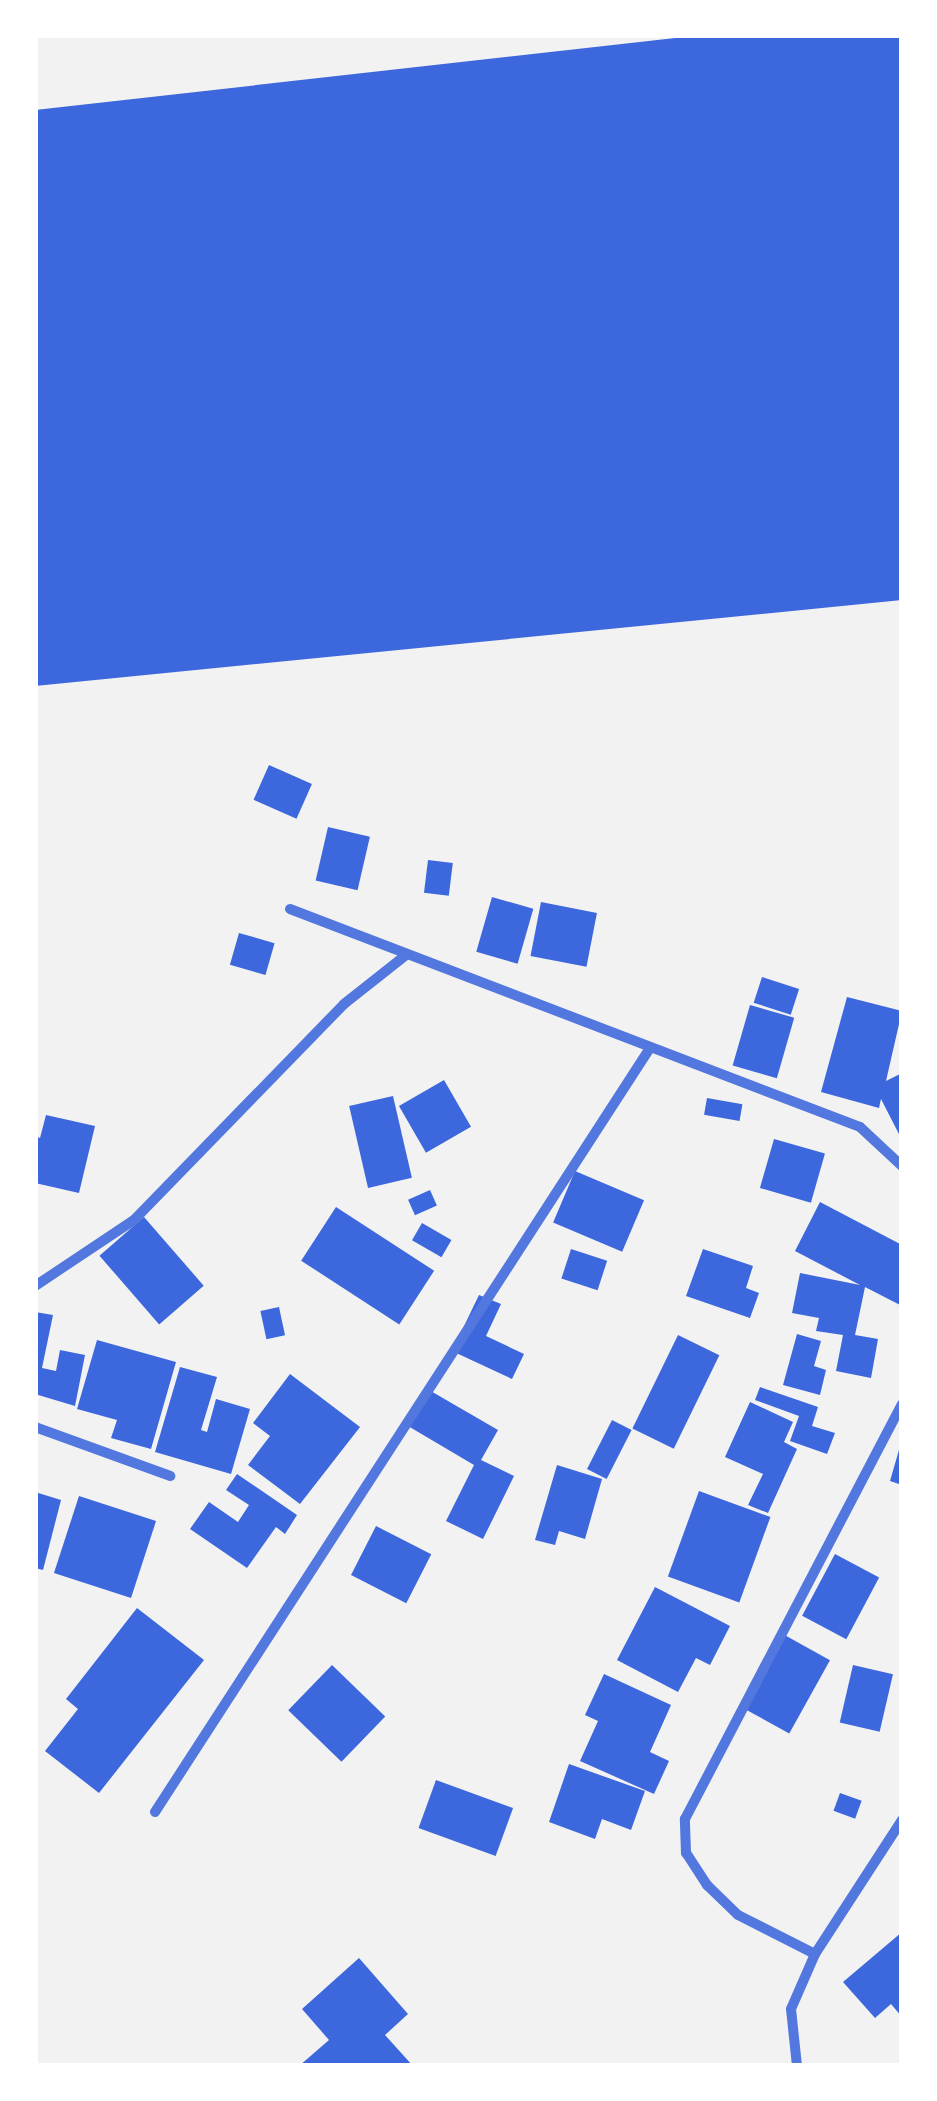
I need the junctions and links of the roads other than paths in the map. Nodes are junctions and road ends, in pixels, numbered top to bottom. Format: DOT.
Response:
graph roads {
  1 [pos="290,908"];
  2 [pos="406,955"];
  3 [pos="650,1048"];
  4 [pos="902,1166"];
  5 [pos="35,1286"];
  6 [pos="902,1404"];
  7 [pos="35,1427"];
  8 [pos="170,1476"];
  9 [pos="155,1812"];
  10 [pos="902,1820"];
  11 [pos="815,1954"];
  12 [pos="797,2066"];
  1 -- 2 [label="street"];
  2 -- 3 [label="street"];
  2 -- 5 [label="street"];
  3 -- 4 [label="street"];
  3 -- 9 [label="street"];
  6 -- 11 [label="street"];
  7 -- 8 [label="street"];
  10 -- 11 [label="street"];
  11 -- 12 [label="street"];
}
